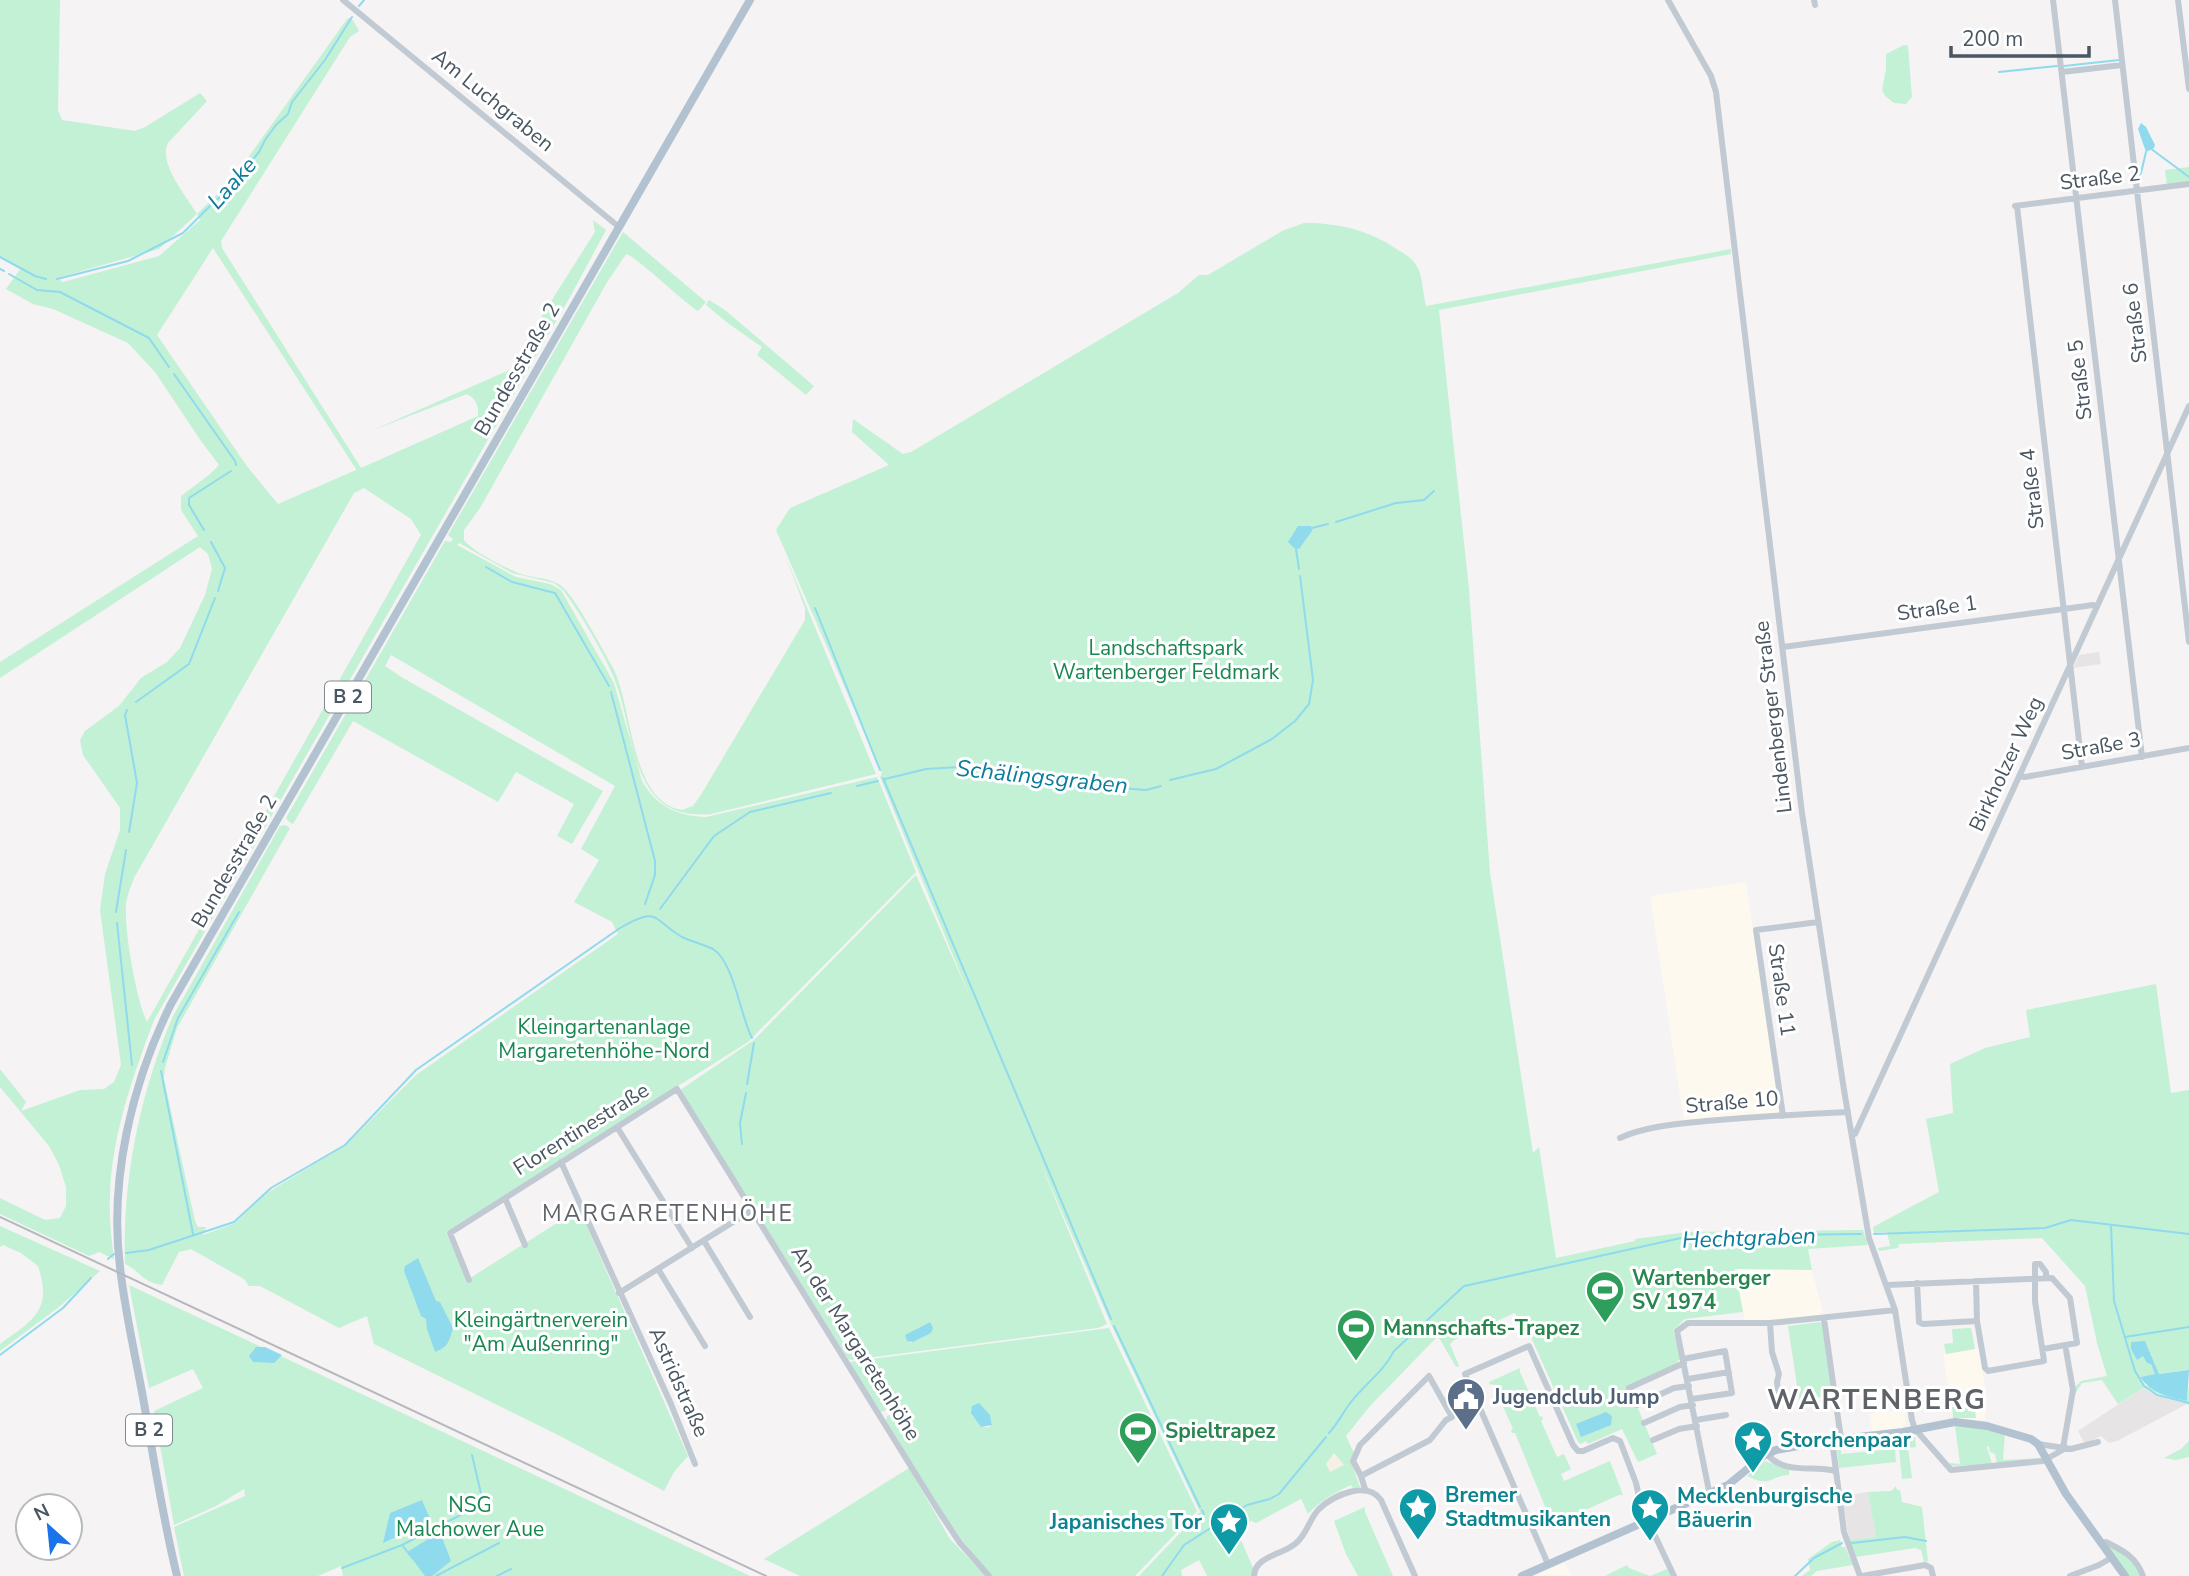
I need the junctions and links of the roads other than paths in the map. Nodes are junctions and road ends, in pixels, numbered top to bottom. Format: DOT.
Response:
graph roads {
  1 [pos="343,0"];
  2 [pos="750,0"];
  3 [pos="2053,0"];
  4 [pos="2115,0"];
  5 [pos="2178,0"];
  6 [pos="1672,1"];
  7 [pos="2122,65"];
  8 [pos="2062,72"];
  9 [pos="2189,89"];
  10 [pos="2189,184"];
  11 [pos="2137,191"];
  12 [pos="2076,197"];
  13 [pos="2016,206"];
  14 [pos="619,227"];
  15 [pos="2189,406"];
  16 [pos="2168,453"];
  17 [pos="2119,559"];
  18 [pos="2097,607"];
  19 [pos="2064,609"];
  20 [pos="2189,642"];
  21 [pos="1783,647"];
  22 [pos="2070,665"];
  23 [pos="2189,748"];
  24 [pos="2142,757"];
  25 [pos="2082,767"];
  26 [pos="2019,776"];
  27 [pos="1818,922"];
  28 [pos="677,1089"];
  29 [pos="1783,1116"];
  30 [pos="1848,1116"];
  31 [pos="1862,1119"];
  32 [pos="617,1127"];
  33 [pos="1852,1134"];
  34 [pos="1620,1138"];
  35 [pos="561,1162"];
  36 [pos="505,1198"];
  37 [pos="754,1209"];
  38 [pos="704,1241"];
  39 [pos="525,1245"];
  40 [pos="692,1248"];
  41 [pos="658,1269"];
  42 [pos="2034,1278"];
  43 [pos="2046,1278"];
  44 [pos="469,1280"];
  45 [pos="1976,1281"];
  46 [pos="1917,1283"];
  47 [pos="1887,1285"];
  48 [pos="620,1293"];
  49 [pos="1895,1310"];
  50 [pos="750,1317"];
  51 [pos="1824,1319"];
  52 [pos="1977,1321"];
  53 [pos="1770,1323"];
  54 [pos="705,1346"];
  55 [pos="2043,1349"];
  56 [pos="2066,1350"];
  57 [pos="1684,1361"];
  58 [pos="1729,1372"];
  59 [pos="1688,1382"];
  60 [pos="1629,1388"];
  61 [pos="1779,1397"];
  62 [pos="1692,1402"];
  63 [pos="1637,1405"];
  64 [pos="1726,1415"];
  65 [pos="1644,1423"];
  66 [pos="1696,1423"];
  67 [pos="1915,1429"];
  68 [pos="1837,1439"];
  69 [pos="1653,1440"];
  70 [pos="2098,1441"];
  71 [pos="2038,1444"];
  72 [pos="2065,1448"];
  73 [pos="1768,1454"];
  74 [pos="1834,1460"];
  75 [pos="2045,1460"];
  76 [pos="695,1464"];
  77 [pos="1823,1468"];
  78 [pos="1835,1471"];
  79 [pos="1361,1476"];
  80 [pos="1366,1489"];
  81 [pos="1709,1491"];
  82 [pos="1647,1520"];
  83 [pos="2102,1544"];
  84 [pos="2112,1558"];
  85 [pos="1548,1564"];
  86 [pos="1875,1575"];
  87 [pos="177,1576"];
  88 [pos="989,1576"];
  89 [pos="1254,1576"];
  90 [pos="1415,1576"];
  91 [pos="1522,1576"];
  92 [pos="1674,1576"];
  93 [pos="1861,1576"];
  94 [pos="1933,1576"];
  95 [pos="2070,1576"];
  96 [pos="2125,1576"];
  97 [pos="2143,1576"];
  1 -- 14 [label="street, Am Luchgraben"];
  2 -- 14 [label="main road, B 2"];
  3 -- 8 [label="street, Straße 5"];
  4 -- 7 [label="street, Straße 6"];
  5 -- 9 [label="street"];
  6 -- 21 [label="street, Lindenberger Straße"];
  7 -- 8 [label="street"];
  7 -- 11 [label="street, Straße 6"];
  8 -- 12 [label="street, Straße 5"];
  10 -- 11 [label="street, Straße 2"];
  11 -- 12 [label="street, Straße 2"];
  11 -- 16 [label="street, Straße 6"];
  12 -- 13 [label="street, Straße 2"];
  12 -- 17 [label="street, Straße 5"];
  13 -- 19 [label="street, Straße 4"];
  14 -- 87 [label="main road, Bundesstraße 2 / B 2"];
  15 -- 16 [label="street, Birkholzer Weg"];
  16 -- 17 [label="street, Birkholzer Weg"];
  16 -- 20 [label="street, Straße 6"];
  17 -- 18 [label="street, Birkholzer Weg"];
  17 -- 24 [label="street, Straße 5"];
  18 -- 19 [label="street, Straße 1"];
  18 -- 22 [label="street, Birkholzer Weg"];
  19 -- 21 [label="street, Straße 1"];
  19 -- 22 [label="street, Straße 4"];
  21 -- 27 [label="street, Lindenberger Straße"];
  22 -- 25 [label="street, Straße 4"];
  22 -- 26 [label="street, Birkholzer Weg"];
  23 -- 24 [label="street, Straße 3"];
  24 -- 25 [label="street, Straße 3"];
  25 -- 26 [label="street, Straße 3"];
  26 -- 31 [label="street, Birkholzer Weg"];
  27 -- 29 [label="street, Straße 11"];
  27 -- 30 [label="street, Lindenberger Straße"];
  28 -- 32 [label="street, Florentinestraße"];
  28 -- 37 [label="street, An der Margaretenhöhe"];
  29 -- 30 [label="street, Straße 10"];
  29 -- 34 [label="street, Straße 10"];
  30 -- 31 [label="street, Straße 10"];
  30 -- 33 [label="street, Lindenberger Straße"];
  31 -- 33 [label="street, Birkholzer Weg"];
  32 -- 35 [label="street, Florentinestraße"];
  32 -- 40 [label="street"];
  33 -- 47 [label="street, Lindenberger Straße"];
  35 -- 36 [label="street, Florentinestraße"];
  35 -- 48 [label="street, Astridstraße"];
  36 -- 39 [label="street, Florentinestraße"];
  36 -- 44 [label="street, Florentinestraße"];
  37 -- 38 [label="street"];
  37 -- 88 [label="street, An der Margaretenhöhe"];
  38 -- 40 [label="street"];
  38 -- 50 [label="street"];
  40 -- 41 [label="street"];
  41 -- 48 [label="street"];
  41 -- 54 [label="street"];
  42 -- 43 [label="street"];
  42 -- 43 [label="street"];
  42 -- 45 [label="street"];
  42 -- 55 [label="street"];
  43 -- 55 [label="street"];
  45 -- 46 [label="street"];
  45 -- 52 [label="street"];
  46 -- 47 [label="street"];
  46 -- 52 [label="street"];
  47 -- 49 [label="street, Lindenberger Straße"];
  48 -- 76 [label="street, Astridstraße"];
  49 -- 51 [label="street"];
  49 -- 67 [label="street, Lindenberger Straße"];
  51 -- 53 [label="street"];
  51 -- 68 [label="street"];
  52 -- 55 [label="street"];
  53 -- 57 [label="street"];
  53 -- 61 [label="street"];
  56 -- 72 [label="street"];
  57 -- 58 [label="street"];
  57 -- 59 [label="street"];
  57 -- 60 [label="street"];
  58 -- 59 [label="street"];
  58 -- 62 [label="street"];
  59 -- 62 [label="street"];
  59 -- 63 [label="street"];
  62 -- 65 [label="street"];
  62 -- 66 [label="street"];
  64 -- 66 [label="street"];
  66 -- 69 [label="street"];
  66 -- 81 [label="street"];
  67 -- 68 [label="main road"];
  67 -- 71 [label="main road"];
  67 -- 75 [label="street"];
  68 -- 73 [label="main road"];
  68 -- 74 [label="street"];
  70 -- 72 [label="street"];
  71 -- 72 [label="street"];
  71 -- 75 [label="main road"];
  72 -- 75 [label="street"];
  73 -- 77 [label="street"];
  73 -- 81 [label="main road"];
  74 -- 77 [label="street"];
  74 -- 78 [label="street"];
  75 -- 83 [label="main road"];
  77 -- 78 [label="street"];
  78 -- 93 [label="street"];
  79 -- 79 [label="street"];
  79 -- 80 [label="street"];
  80 -- 89 [label="street"];
  80 -- 90 [label="street"];
  81 -- 82 [label="main road"];
  82 -- 85 [label="main road"];
  82 -- 85 [label="street"];
  82 -- 92 [label="street"];
  83 -- 84 [label="main road"];
  83 -- 97 [label="street"];
  84 -- 95 [label="street"];
  84 -- 96 [label="main road"];
  85 -- 91 [label="main road"];
  86 -- 93 [label="street"];
  86 -- 94 [label="street"];
}
